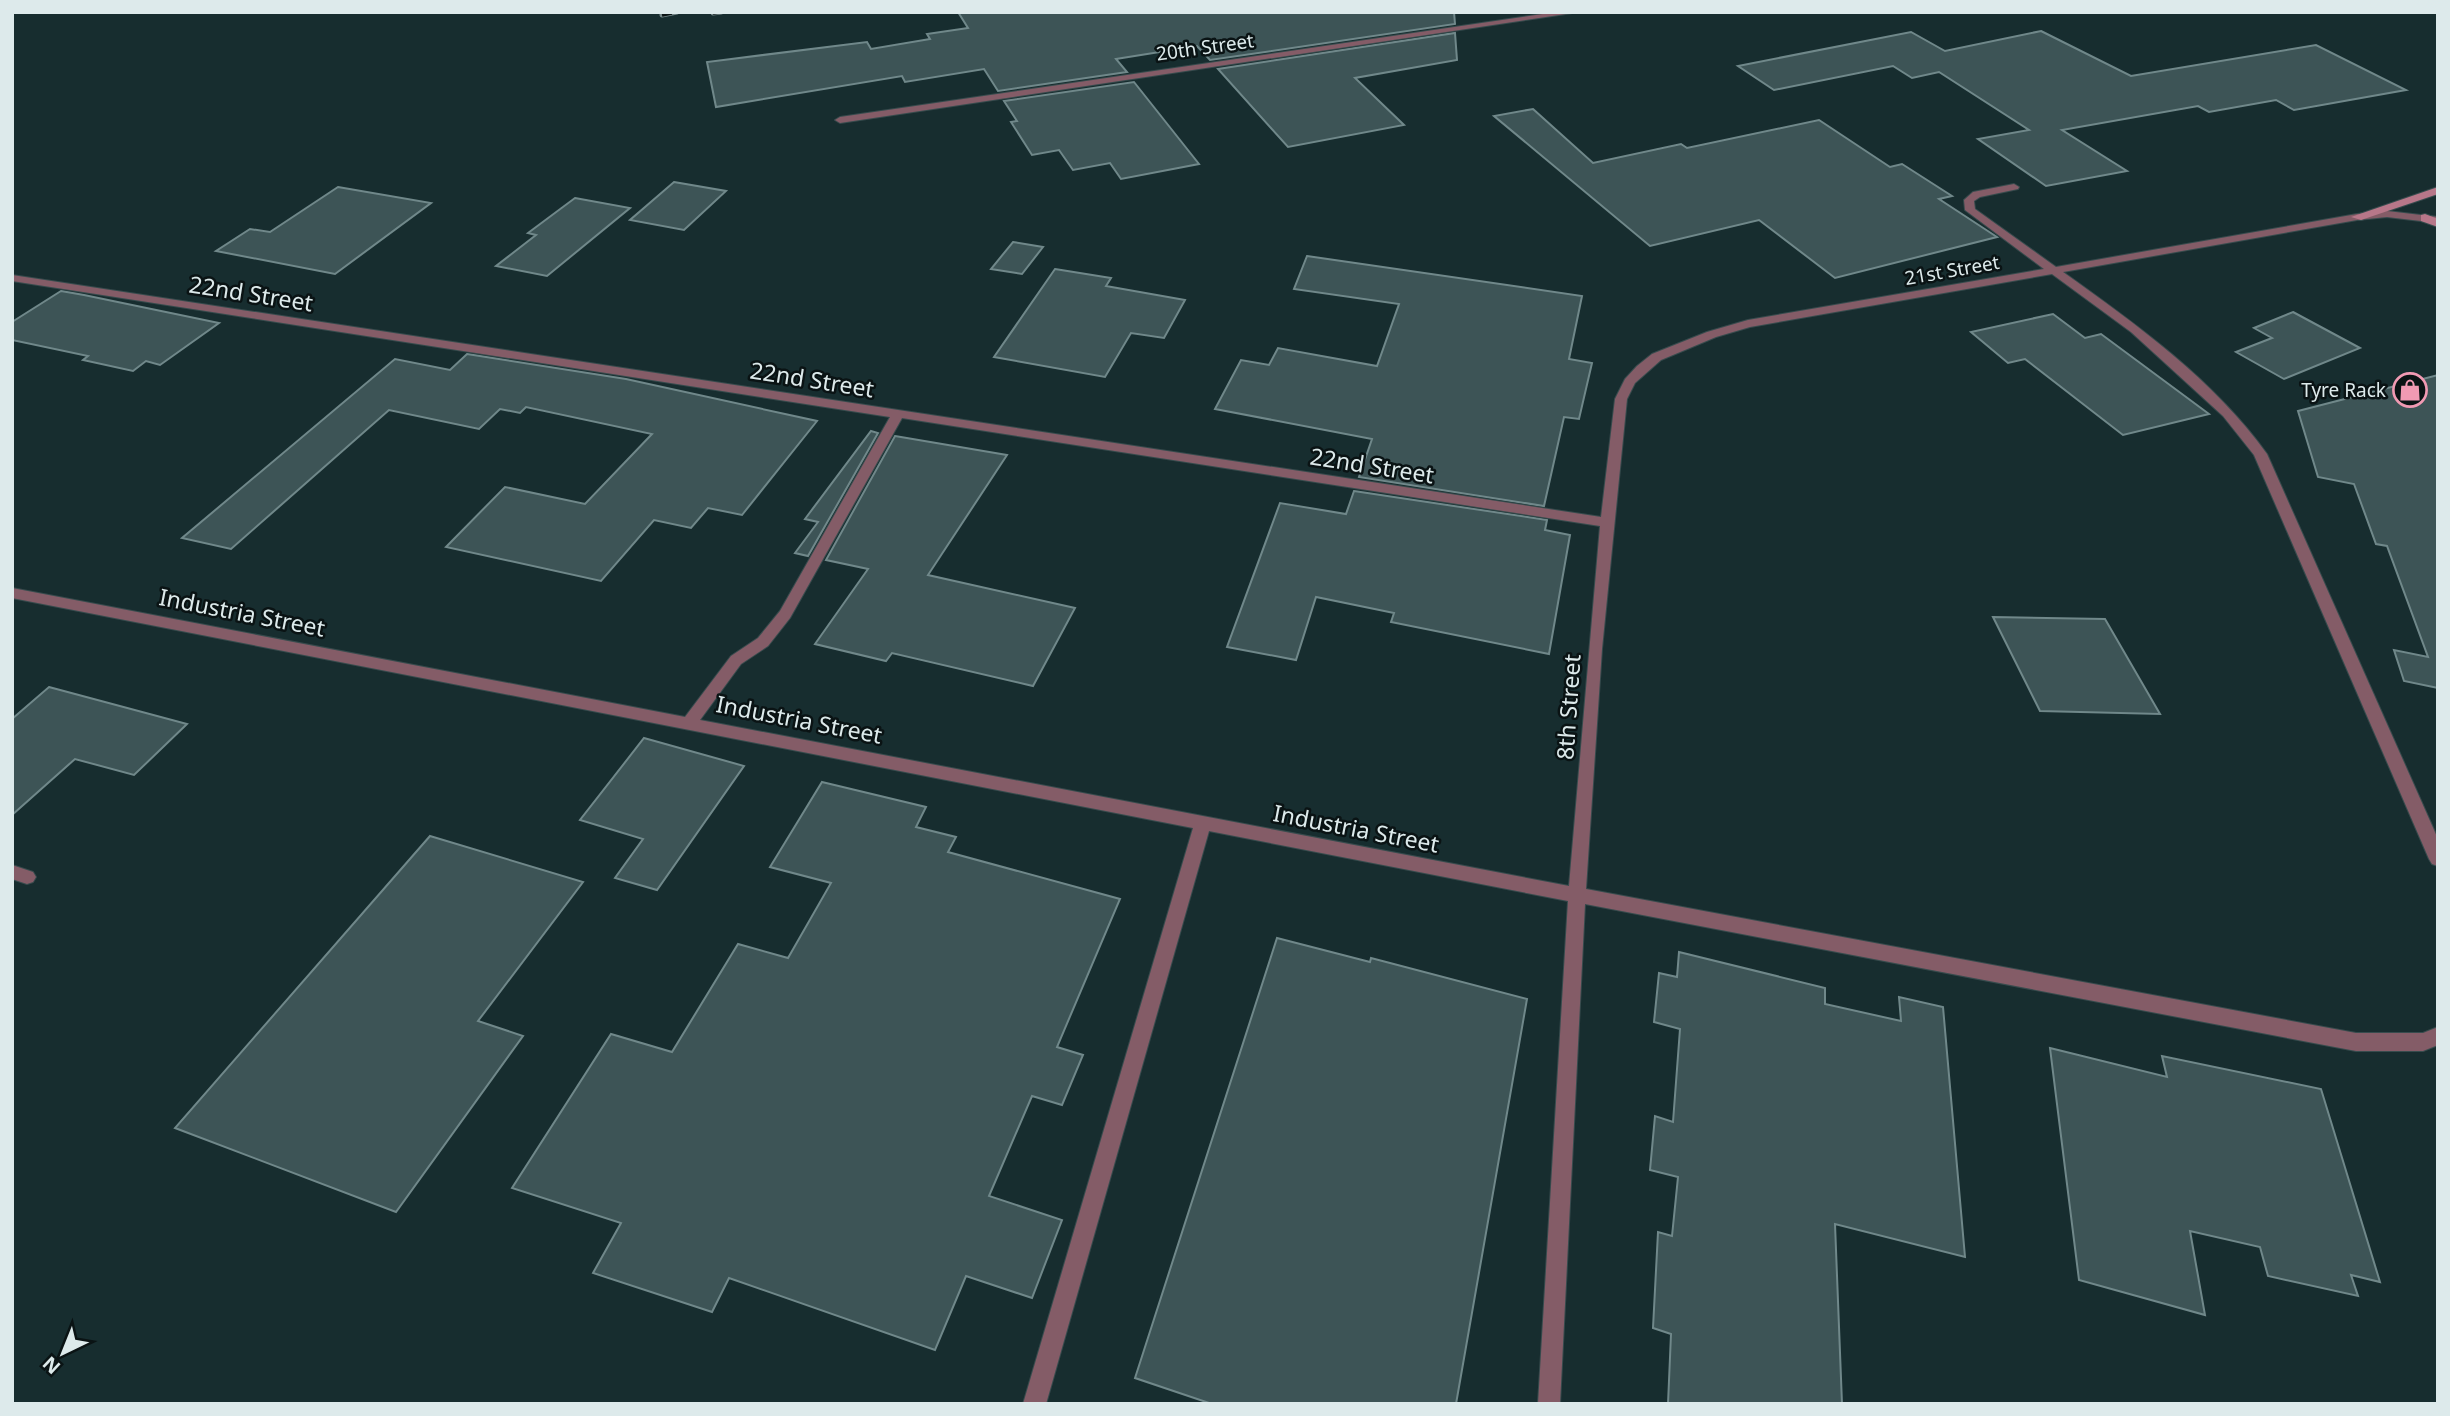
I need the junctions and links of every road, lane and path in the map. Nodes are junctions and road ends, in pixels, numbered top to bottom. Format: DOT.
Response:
graph roads {
  1 [pos="1575,12"];
  2 [pos="840,120"];
  3 [pos="2014,187"];
  4 [pos="2438,190"];
  5 [pos="2357,217"];
  6 [pos="2434,220"];
  7 [pos="2055,270"];
  8 [pos="12,278"];
  9 [pos="898,414"];
  10 [pos="1605,522"];
  11 [pos="12,593"];
  12 [pos="690,722"];
  13 [pos="1203,822"];
  14 [pos="2438,859"];
  15 [pos="1577,895"];
  16 [pos="2438,1036"];
  17 [pos="1034,1404"];
  18 [pos="1549,1404"];
  1 -- 2 [label="lane, 20th Street"];
  3 -- 7 [label="lane"];
  4 -- 5 [label="main road"];
  5 -- 6 [label="lane, 21st Street"];
  5 -- 7 [label="lane, 21st Street"];
  7 -- 10 [label="lane, 21st Street"];
  7 -- 14 [label="lane"];
  8 -- 9 [label="lane, 22nd Street"];
  9 -- 10 [label="lane, 22nd Street"];
  9 -- 12 [label="lane"];
  10 -- 15 [label="lane, 8th Street"];
  11 -- 12 [label="lane, Industria Street"];
  12 -- 13 [label="lane, Industria Street"];
  13 -- 15 [label="lane, Industria Street"];
  13 -- 17 [label="lane"];
  15 -- 16 [label="lane, Industria Street"];
  15 -- 18 [label="lane, 8th Street"];
}
